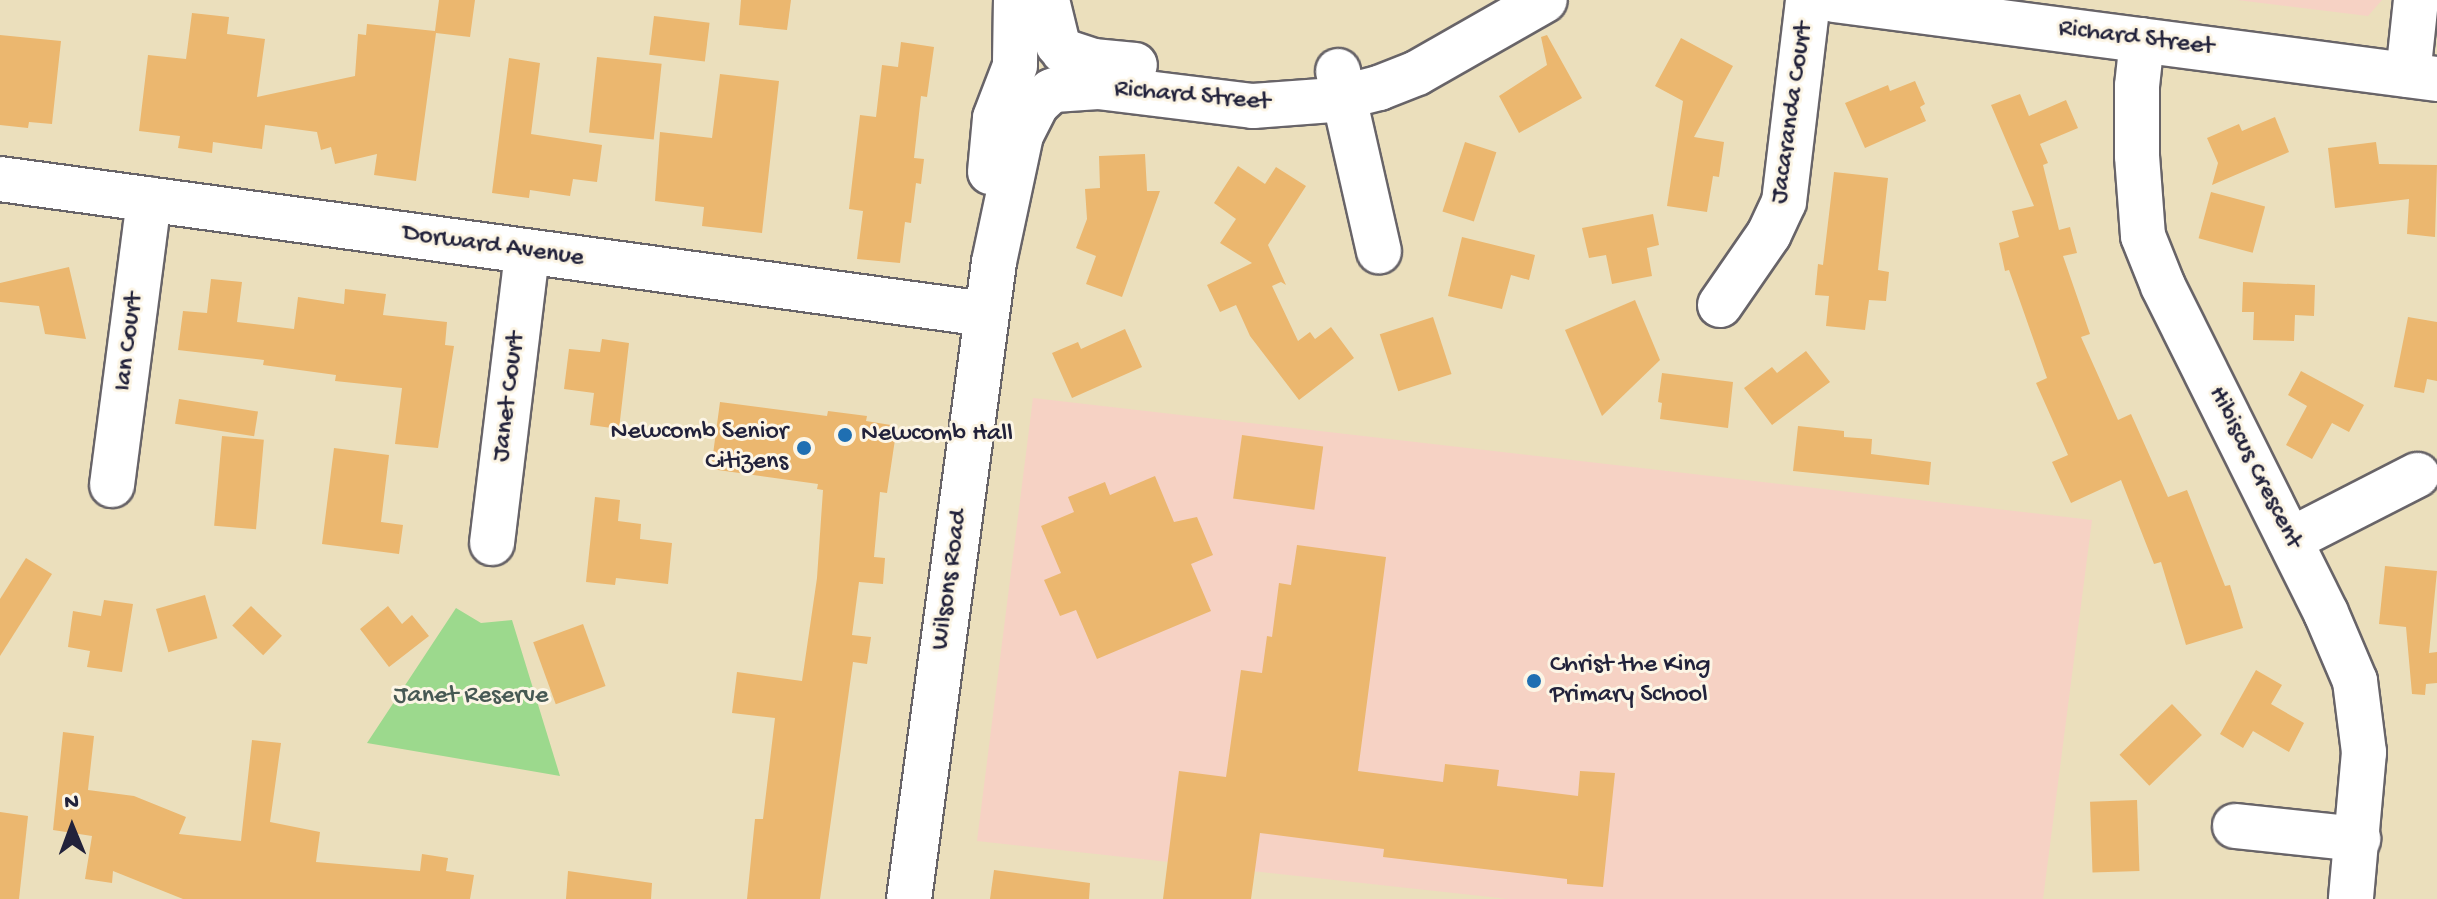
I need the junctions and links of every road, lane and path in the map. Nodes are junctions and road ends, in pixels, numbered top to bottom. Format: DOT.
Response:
graph roads {
  1 [pos="1016,0"];
  2 [pos="1047,0"];
  3 [pos="1484,0"];
  4 [pos="1545,0"];
  5 [pos="1808,0"];
  6 [pos="1834,0"];
  7 [pos="2416,0"];
  8 [pos="1455,36"];
  9 [pos="2142,40"];
  10 [pos="1015,64"];
  11 [pos="1056,70"];
  12 [pos="2423,77"];
  13 [pos="1341,84"];
  14 [pos="0,179"];
  15 [pos="149,199"];
  16 [pos="1379,251"];
  17 [pos="527,252"];
  18 [pos="994,262"];
  19 [pos="1720,305"];
  20 [pos="986,314"];
  21 [pos="2417,475"];
  22 [pos="112,485"];
  23 [pos="2290,540"];
  24 [pos="492,543"];
  25 [pos="2235,826"];
  26 [pos="2358,839"];
  27 [pos="909,899"];
  28 [pos="2351,899"];
  1 -- 10 [label="street, Wilsons Road"];
  2 -- 11 [label="street"];
  3 -- 8 [label="street, Richard Street"];
  4 -- 8 [label="street, Richard Street"];
  5 -- 19 [label="street, Jacaranda Court"];
  6 -- 9 [label="street, Richard Street"];
  7 -- 12 [label="street"];
  8 -- 13 [label="street, Richard Street"];
  9 -- 12 [label="street, Richard Street"];
  9 -- 23 [label="street, Hibiscus Crescent"];
  10 -- 11 [label="street"];
  10 -- 18 [label="street, Wilsons Road"];
  11 -- 13 [label="street, Richard Street"];
  11 -- 18 [label="street, Wilsons Road"];
  13 -- 16 [label="street"];
  14 -- 15 [label="street, Dorward Avenue"];
  15 -- 17 [label="street, Dorward Avenue"];
  15 -- 22 [label="street, Ian Court"];
  17 -- 20 [label="street, Dorward Avenue"];
  17 -- 24 [label="street, Janet Court"];
  18 -- 20 [label="street, Wilsons Road"];
  20 -- 27 [label="street, Wilsons Road"];
  21 -- 23 [label="street"];
  23 -- 26 [label="street, Hibiscus Crescent"];
  25 -- 26 [label="street"];
  26 -- 28 [label="street, Hibiscus Crescent"];
}
